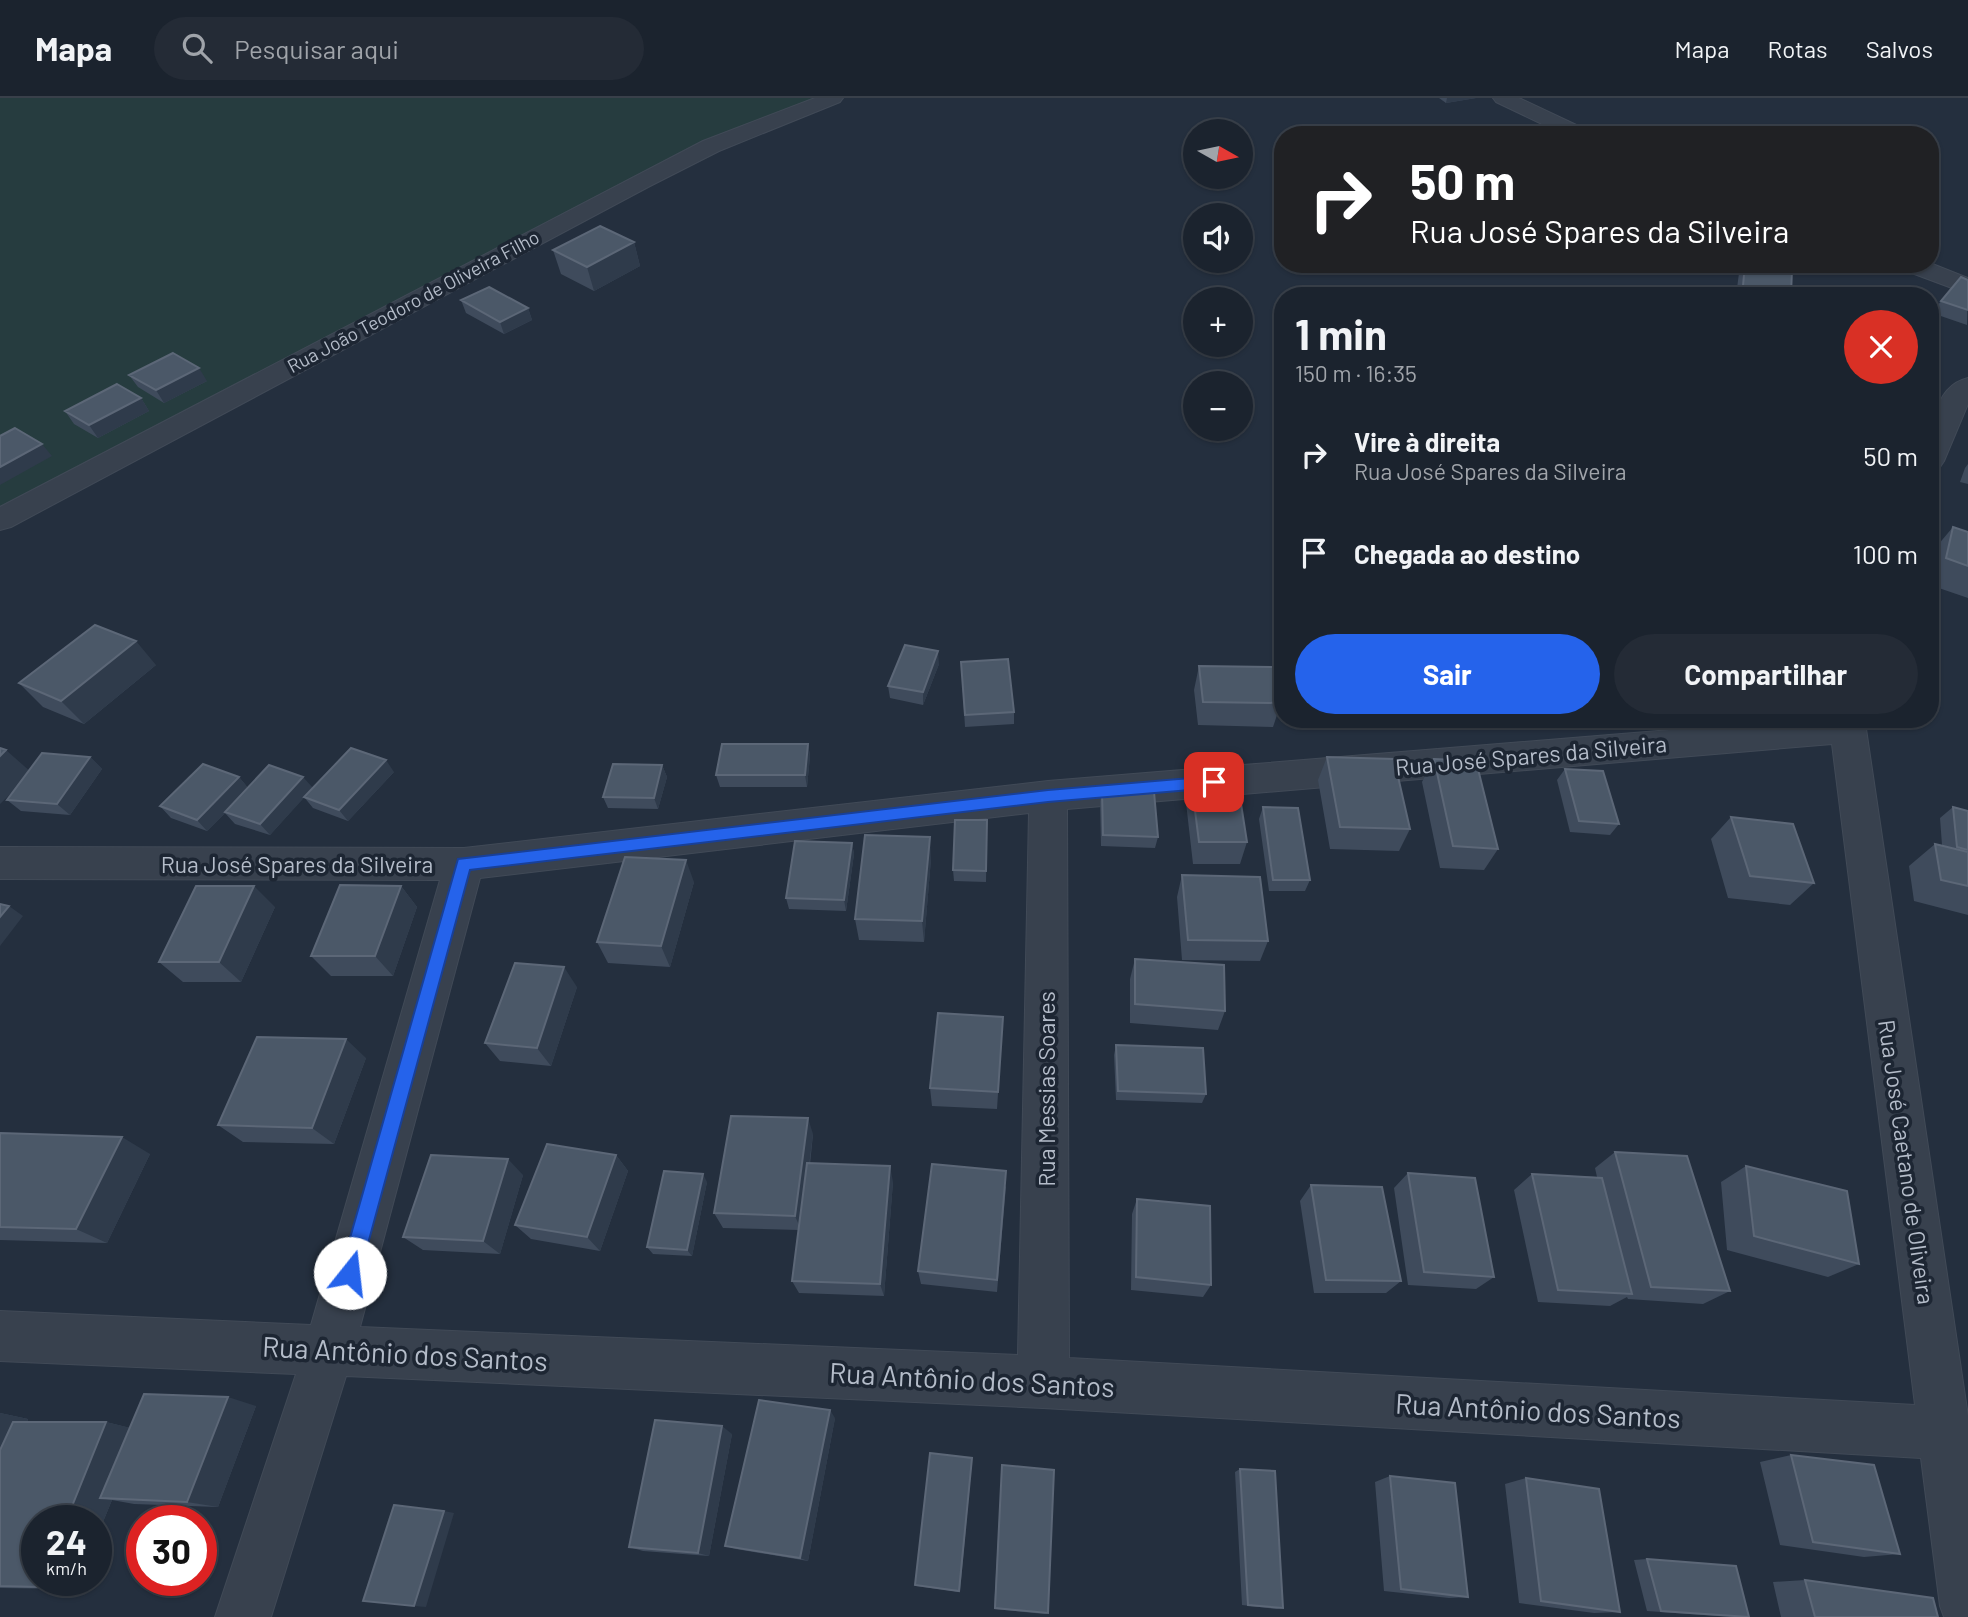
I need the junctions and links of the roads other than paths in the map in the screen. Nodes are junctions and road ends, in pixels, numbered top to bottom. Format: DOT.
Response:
graph roads {
  1 [pos="833,98"];
  2 [pos="1503,98"];
  3 [pos="1563,126"];
  4 [pos="1933,273"];
  5 [pos="1968,287"];
  6 [pos="1968,386"];
  7 [pos="1939,439"];
  8 [pos="0,520"];
  9 [pos="1804,728"];
  10 [pos="1850,728"];
  11 [pos="1048,796"];
  12 [pos="0,863"];
  13 [pos="464,864"];
  14 [pos="0,1336"];
  15 [pos="329,1350"];
  16 [pos="1043,1382"];
  17 [pos="1943,1433"];
  18 [pos="1968,1606"];
  19 [pos="243,1617"];
  1 -- 8 [label="street, Rua João Teodoro de Oliveira Filho"];
  2 -- 3 [label="street"];
  4 -- 5 [label="street"];
  6 -- 7 [label="street"];
  9 -- 11 [label="street, Rua José Spares da Silveira"];
  10 -- 17 [label="street, Rua José Caetano de Oliveira"];
  11 -- 13 [label="street, Rua José Spares da Silveira"];
  11 -- 16 [label="street, Rua Messias Soares"];
  12 -- 13 [label="street, Rua José Spares da Silveira"];
  13 -- 15 [label="street"];
  14 -- 15 [label="street, Rua Antônio dos Santos"];
  15 -- 16 [label="street, Rua Antônio dos Santos"];
  15 -- 19 [label="street"];
  16 -- 17 [label="street, Rua Antônio dos Santos"];
  17 -- 18 [label="street, Rua José Caetano de Oliveira"];
}
